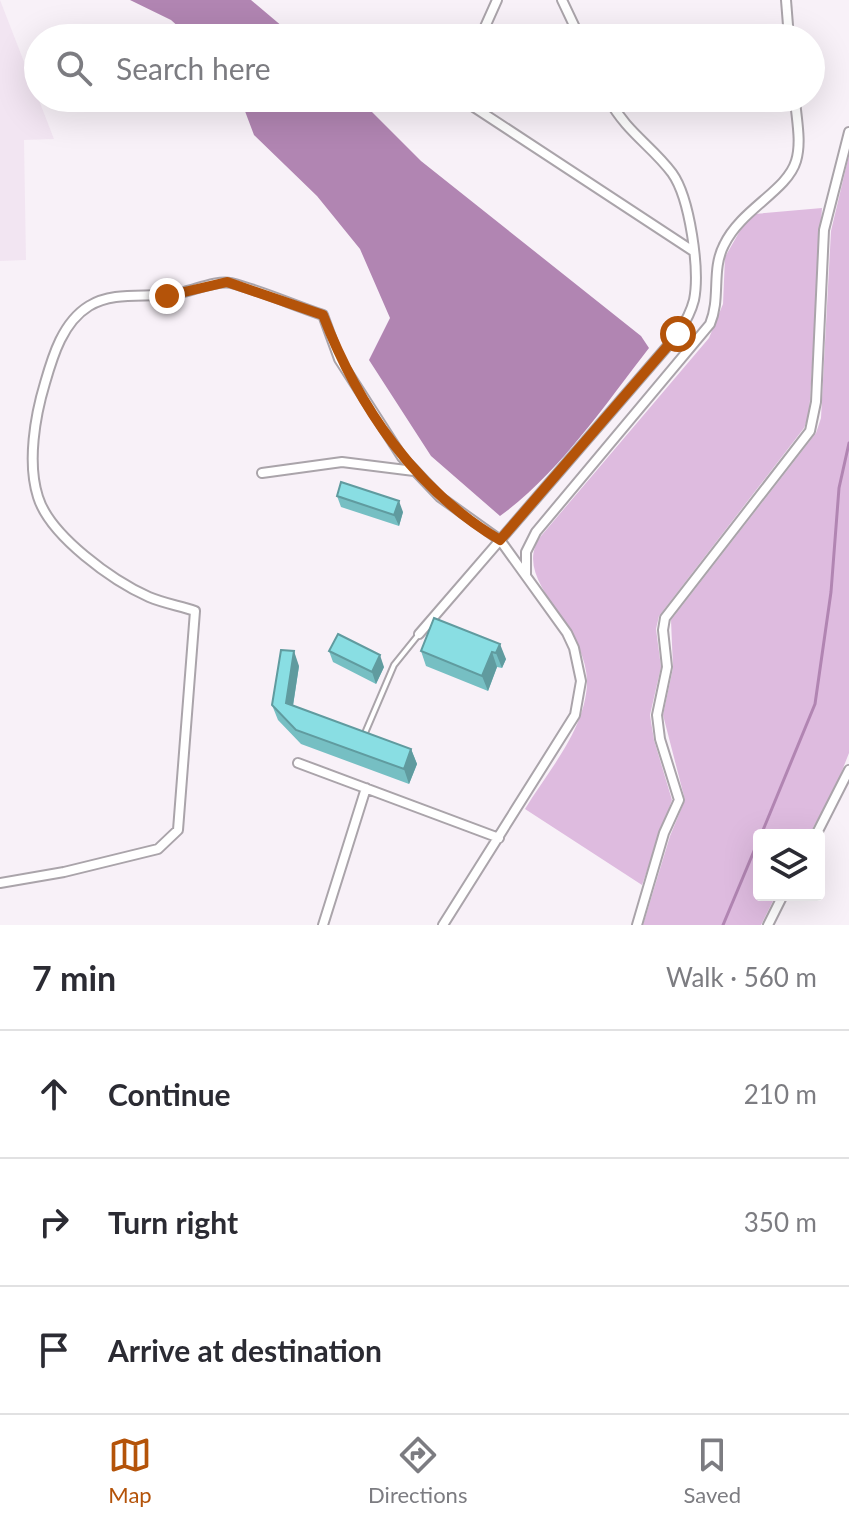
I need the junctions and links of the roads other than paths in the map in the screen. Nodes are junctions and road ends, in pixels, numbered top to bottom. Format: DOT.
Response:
graph roads {
  1 [pos="497,0"];
  2 [pos="562,0"];
  3 [pos="786,0"];
  4 [pos="486,24"];
  5 [pos="573,24"];
  6 [pos="788,24"];
  7 [pos="481,112"];
  8 [pos="617,112"];
  9 [pos="795,112"];
  10 [pos="849,132"];
  11 [pos="693,251"];
  12 [pos="414,471"];
  13 [pos="262,473"];
  14 [pos="500,540"];
  15 [pos="527,577"];
  16 [pos="419,634"];
  17 [pos="365,733"];
  18 [pos="298,763"];
  19 [pos="849,770"];
  20 [pos="366,788"];
  21 [pos="819,829"];
  22 [pos="499,838"];
  23 [pos="0,883"];
  24 [pos="780,901"];
  25 [pos="323,925"];
  26 [pos="443,925"];
  27 [pos="637,925"];
  28 [pos="768,925"];
  1 -- 4 [label="street"];
  2 -- 5 [label="street"];
  3 -- 6 [label="street"];
  7 -- 11 [label="street"];
  8 -- 11 [label="street"];
  9 -- 15 [label="street"];
  10 -- 27 [label="street"];
  11 -- 14 [label="street"];
  12 -- 13 [label="street"];
  12 -- 14 [label="street"];
  12 -- 23 [label="street"];
  14 -- 15 [label="street"];
  14 -- 16 [label="street"];
  15 -- 22 [label="street"];
  16 -- 17 [label="lane"];
  18 -- 20 [label="street"];
  19 -- 21 [label="street"];
  20 -- 22 [label="street"];
  20 -- 25 [label="street"];
  22 -- 26 [label="street"];
  24 -- 28 [label="street"];
}
